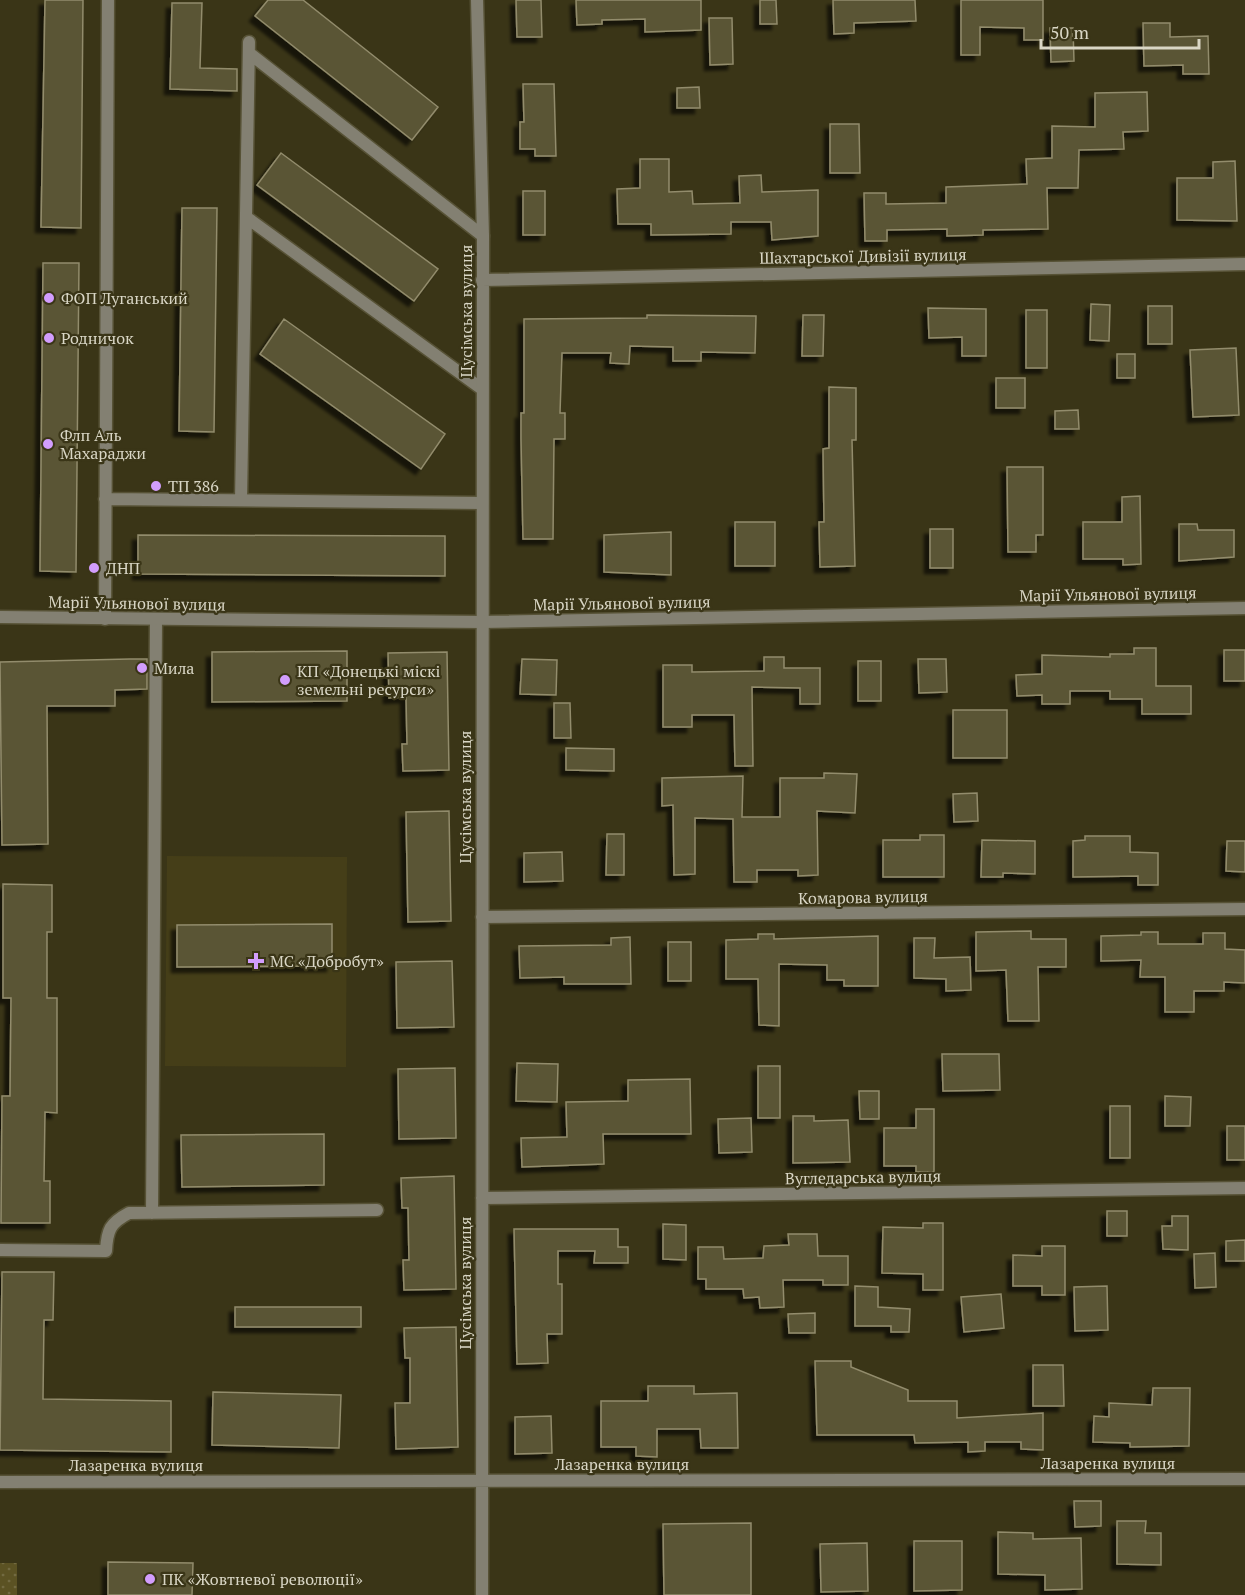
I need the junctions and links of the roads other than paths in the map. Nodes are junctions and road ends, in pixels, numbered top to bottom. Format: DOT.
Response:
graph roads {
  1 [pos="108,0"];
  2 [pos="477,0"];
  3 [pos="246,218"];
  4 [pos="483,236"];
  5 [pos="1245,264"];
  6 [pos="482,280"];
  7 [pos="482,389"];
  8 [pos="105,499"];
  9 [pos="241,500"];
  10 [pos="482,503"];
  11 [pos="1245,608"];
  12 [pos="0,617"];
  13 [pos="105,619"];
  14 [pos="156,620"];
  15 [pos="482,622"];
  16 [pos="1245,909"];
  17 [pos="482,917"];
  18 [pos="1245,1188"];
  19 [pos="482,1198"];
  20 [pos="377,1210"];
  21 [pos="152,1213"];
  22 [pos="0,1250"];
  23 [pos="1245,1479"];
  24 [pos="482,1481"];
  25 [pos="0,1482"];
  26 [pos="482,1595"];
  1 -- 8 [label="street"];
  2 -- 4 [label="street, Цусімська вулиця"];
  3 -- 4 [label="street"];
  3 -- 7 [label="street"];
  3 -- 9 [label="street"];
  4 -- 6 [label="street, Цусімська вулиця"];
  5 -- 6 [label="street, Шахтарської Дивізії вулиця"];
  6 -- 7 [label="street, Цусімська вулиця"];
  7 -- 10 [label="street, Цусімська вулиця"];
  8 -- 9 [label="street"];
  8 -- 13 [label="street"];
  9 -- 10 [label="street"];
  10 -- 15 [label="street, Цусімська вулиця"];
  11 -- 15 [label="street, Марії Ульянової вулиця"];
  12 -- 13 [label="street, Марії Ульянової вулиця"];
  13 -- 14 [label="street, Марії Ульянової вулиця"];
  14 -- 15 [label="street, Марії Ульянової вулиця"];
  14 -- 21 [label="street"];
  15 -- 17 [label="street, Цусімська вулиця"];
  16 -- 17 [label="street, Комарова вулиця"];
  17 -- 19 [label="street, Цусімська вулиця"];
  18 -- 19 [label="street, Вугледарська вулиця"];
  19 -- 24 [label="street, Цусімська вулиця"];
  20 -- 21 [label="street"];
  21 -- 22 [label="street"];
  23 -- 24 [label="street, Лазаренка вулиця"];
  24 -- 25 [label="street, Лазаренка вулиця"];
  24 -- 26 [label="street, Цусімська вулиця"];
}
